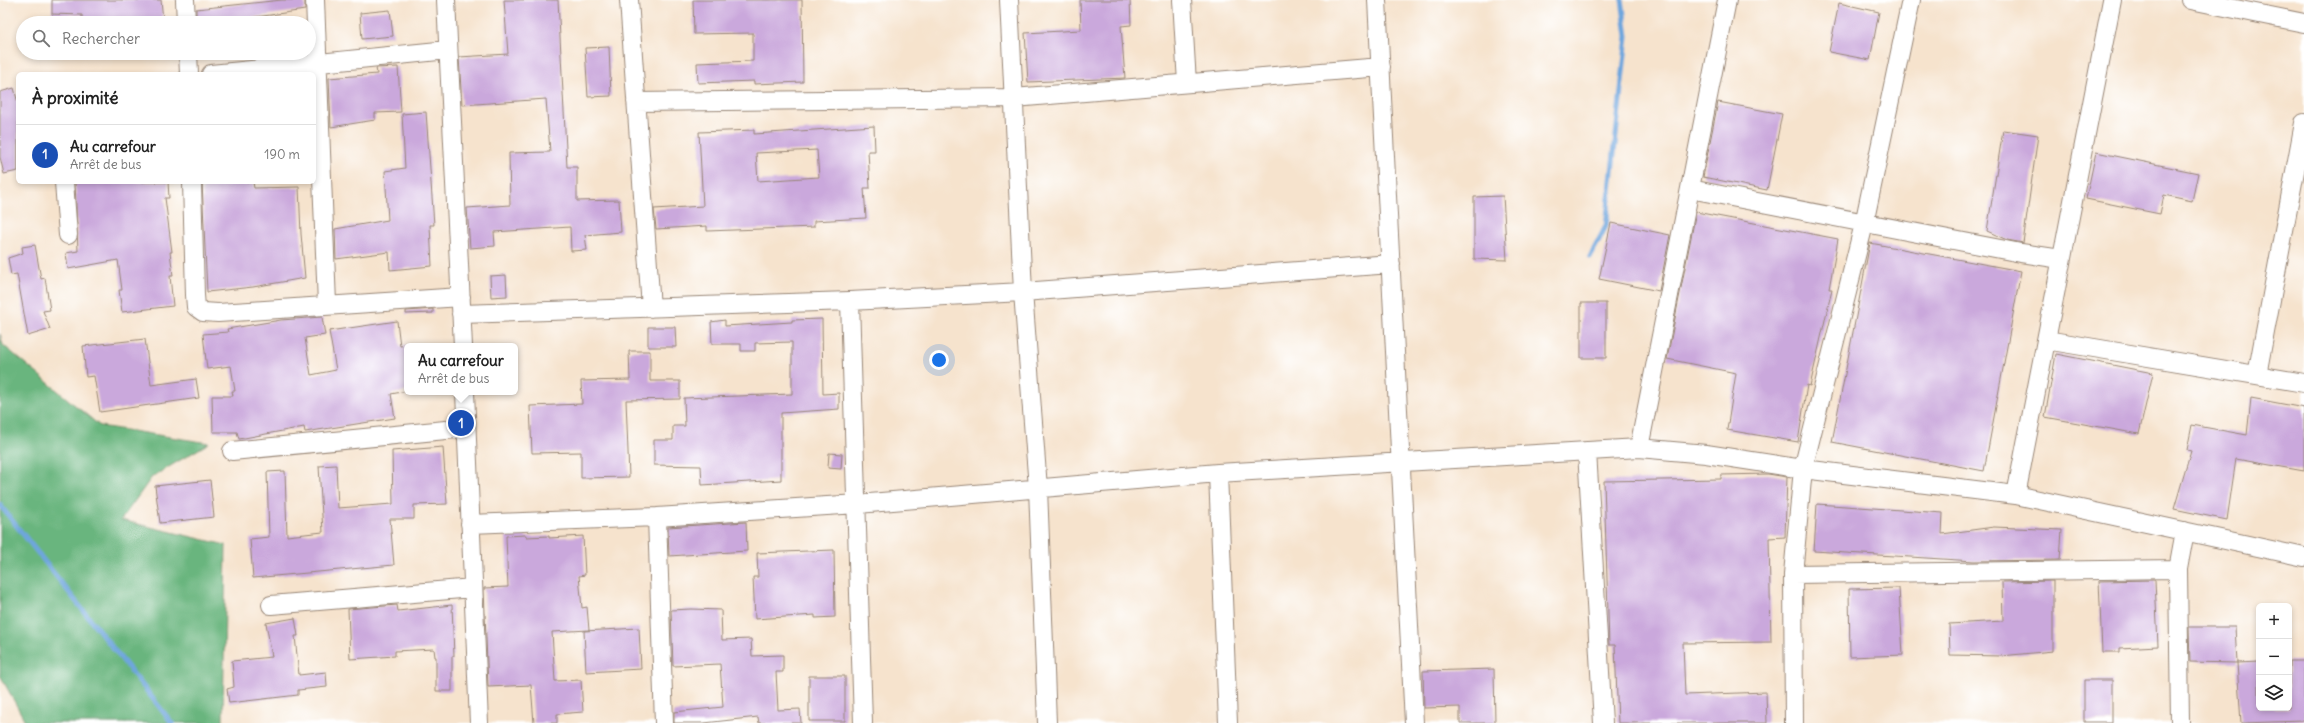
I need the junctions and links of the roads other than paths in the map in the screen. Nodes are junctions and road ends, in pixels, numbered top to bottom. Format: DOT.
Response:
graph roads {
  1 [pos="185,0"];
  2 [pos="315,0"];
  3 [pos="446,0"];
  4 [pos="629,0"];
  5 [pos="1009,0"];
  6 [pos="1182,0"];
  7 [pos="1377,0"];
  8 [pos="1727,0"];
  9 [pos="1911,0"];
  10 [pos="2112,0"];
  11 [pos="2191,0"];
  12 [pos="186,16"];
  13 [pos="316,16"];
  14 [pos="316,21"];
  15 [pos="2304,23"];
  16 [pos="448,50"];
  17 [pos="188,60"];
  18 [pos="318,64"];
  19 [pos="1381,67"];
  20 [pos="189,72"];
  21 [pos="232,72"];
  22 [pos="1187,83"];
  23 [pos="1014,98"];
  24 [pos="636,102"];
  25 [pos="2304,123"];
  26 [pos="64,184"];
  27 [pos="192,184"];
  28 [pos="1690,189"];
  29 [pos="2297,198"];
  30 [pos="1864,224"];
  31 [pos="68,235"];
  32 [pos="2061,259"];
  33 [pos="1391,264"];
  34 [pos="1023,292"];
  35 [pos="850,301"];
  36 [pos="327,304"];
  37 [pos="461,305"];
  38 [pos="651,308"];
  39 [pos="2046,340"];
  40 [pos="463,343"];
  41 [pos="2257,375"];
  42 [pos="2304,383"];
  43 [pos="465,395"];
  44 [pos="466,428"];
  45 [pos="1639,448"];
  46 [pos="232,451"];
  47 [pos="1587,451"];
  48 [pos="1401,461"];
  49 [pos="1803,469"];
  50 [pos="1218,473"];
  51 [pos="1038,488"];
  52 [pos="2016,495"];
  53 [pos="858,504"];
  54 [pos="658,517"];
  55 [pos="470,524"];
  56 [pos="2185,531"];
  57 [pos="2304,557"];
  58 [pos="2178,569"];
  59 [pos="1793,574"];
  60 [pos="473,588"];
  61 [pos="272,605"];
  62 [pos="479,723"];
  63 [pos="664,723"];
  64 [pos="863,723"];
  65 [pos="1047,723"];
  66 [pos="1228,723"];
  67 [pos="1414,723"];
  68 [pos="1603,723"];
  69 [pos="1794,723"];
  70 [pos="2180,723"];
  1 -- 12 [label="street"];
  2 -- 13 [label="street"];
  3 -- 16 [label="street"];
  4 -- 24 [label="street"];
  5 -- 23 [label="street"];
  6 -- 22 [label="street"];
  7 -- 19 [label="street"];
  8 -- 28 [label="street"];
  9 -- 30 [label="street"];
  10 -- 32 [label="street"];
  11 -- 15 [label="street"];
  14 -- 18 [label="street"];
  16 -- 18 [label="street"];
  16 -- 37 [label="street"];
  17 -- 20 [label="street"];
  18 -- 21 [label="street"];
  18 -- 36 [label="street"];
  19 -- 22 [label="street"];
  19 -- 33 [label="street"];
  22 -- 23 [label="street"];
  23 -- 24 [label="street"];
  23 -- 34 [label="street"];
  24 -- 38 [label="street"];
  25 -- 29 [label="street"];
  26 -- 31 [label="street"];
  27 -- 36 [label="street"];
  28 -- 30 [label="street"];
  28 -- 45 [label="street"];
  29 -- 41 [label="street"];
  30 -- 32 [label="street"];
  30 -- 49 [label="street"];
  32 -- 39 [label="street"];
  33 -- 34 [label="street"];
  33 -- 48 [label="street"];
  34 -- 35 [label="street"];
  34 -- 51 [label="street"];
  35 -- 38 [label="street"];
  35 -- 53 [label="street"];
  36 -- 37 [label="street"];
  37 -- 38 [label="street"];
  37 -- 40 [label="street"];
  39 -- 41 [label="street"];
  39 -- 52 [label="street"];
  41 -- 42 [label="street"];
  43 -- 44 [label="street"];
  44 -- 46 [label="street"];
  44 -- 55 [label="street"];
  45 -- 47 [label="street"];
  45 -- 49 [label="street"];
  47 -- 48 [label="street"];
  47 -- 68 [label="street"];
  48 -- 50 [label="street"];
  48 -- 67 [label="street"];
  49 -- 52 [label="street"];
  49 -- 59 [label="street"];
  50 -- 51 [label="street"];
  50 -- 66 [label="street"];
  51 -- 53 [label="street"];
  51 -- 65 [label="street"];
  52 -- 56 [label="street"];
  53 -- 54 [label="street"];
  53 -- 64 [label="street"];
  54 -- 55 [label="street"];
  54 -- 63 [label="street"];
  55 -- 60 [label="street"];
  56 -- 57 [label="street"];
  56 -- 58 [label="street"];
  58 -- 59 [label="street"];
  58 -- 70 [label="street"];
  59 -- 69 [label="street"];
  60 -- 61 [label="street"];
  60 -- 62 [label="street"];
}
